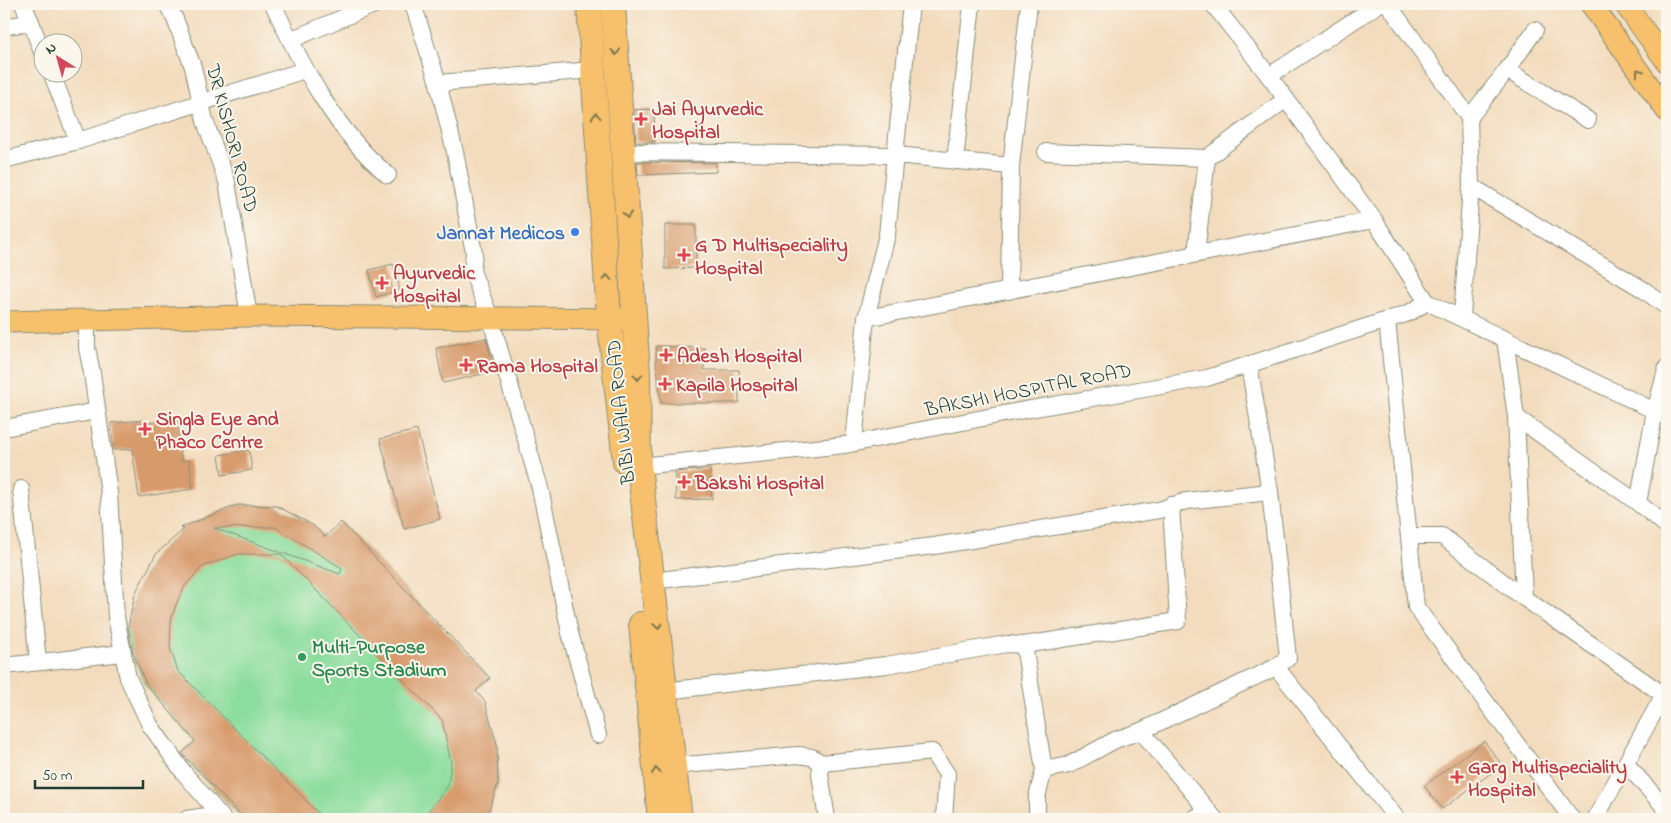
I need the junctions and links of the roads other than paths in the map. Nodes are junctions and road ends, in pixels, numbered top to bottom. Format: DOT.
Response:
graph roads {
  1 [pos="23,4"];
  2 [pos="167,4"];
  3 [pos="273,4"];
  4 [pos="376,4"];
  5 [pos="413,4"];
  6 [pos="589,4"];
  7 [pos="613,4"];
  8 [pos="912,4"];
  9 [pos="972,4"];
  10 [pos="1029,4"];
  11 [pos="1213,4"];
  12 [pos="1379,4"];
  13 [pos="1388,4"];
  14 [pos="1591,4"];
  15 [pos="1625,4"];
  16 [pos="31,22"];
  17 [pos="4,28"];
  18 [pos="1534,30"];
  19 [pos="35,32"];
  20 [pos="290,40"];
  21 [pos="1667,62"];
  22 [pos="305,70"];
  23 [pos="593,70"];
  24 [pos="1507,70"];
  25 [pos="1270,76"];
  26 [pos="55,82"];
  27 [pos="438,82"];
  28 [pos="1286,99"];
  29 [pos="201,103"];
  30 [pos="1667,112"];
  31 [pos="1470,119"];
  32 [pos="1588,120"];
  33 [pos="78,141"];
  34 [pos="623,152"];
  35 [pos="1046,152"];
  36 [pos="895,155"];
  37 [pos="1207,158"];
  38 [pos="4,160"];
  39 [pos="955,161"];
  40 [pos="1011,166"];
  41 [pos="388,175"];
  42 [pos="1470,186"];
  43 [pos="1374,220"];
  44 [pos="1196,254"];
  45 [pos="1009,290"];
  46 [pos="1427,302"];
  47 [pos="1667,307"];
  48 [pos="249,316"];
  49 [pos="490,317"];
  50 [pos="609,318"];
  51 [pos="866,318"];
  52 [pos="1462,318"];
  53 [pos="87,319"];
  54 [pos="634,319"];
  55 [pos="1387,320"];
  56 [pos="4,322"];
  57 [pos="1505,339"];
  58 [pos="1249,364"];
  59 [pos="1667,367"];
  60 [pos="97,411"];
  61 [pos="1655,411"];
  62 [pos="1516,417"];
  63 [pos="4,428"];
  64 [pos="854,443"];
  65 [pos="632,466"];
  66 [pos="21,489"];
  67 [pos="1270,492"];
  68 [pos="1638,503"];
  69 [pos="1172,505"];
  70 [pos="1667,526"];
  71 [pos="1409,536"];
  72 [pos="652,581"];
  73 [pos="1524,598"];
  74 [pos="1024,645"];
  75 [pos="123,653"];
  76 [pos="38,662"];
  77 [pos="4,666"];
  78 [pos="1276,667"];
  79 [pos="665,691"];
  80 [pos="1666,692"];
  81 [pos="1141,731"];
  82 [pos="598,735"];
  83 [pos="822,763"];
  84 [pos="1626,764"];
  85 [pos="674,766"];
  86 [pos="1044,770"];
  87 [pos="1667,810"];
  88 [pos="1212,815"];
  89 [pos="221,817"];
  90 [pos="187,819"];
  91 [pos="660,819"];
  92 [pos="680,819"];
  93 [pos="827,819"];
  94 [pos="944,819"];
  95 [pos="1037,819"];
  96 [pos="1193,819"];
  97 [pos="1397,819"];
  98 [pos="1572,819"];
  99 [pos="1595,819"];
  1 -- 16 [label="street"];
  2 -- 29 [label="street, DR KISHORI ROAD"];
  3 -- 20 [label="street"];
  4 -- 20 [label="street"];
  5 -- 27 [label="street"];
  6 -- 23 [label="highway, BIBI WALA ROAD"];
  7 -- 34 [label="highway, one-way"];
  8 -- 36 [label="street"];
  9 -- 39 [label="street"];
  10 -- 40 [label="street"];
  11 -- 25 [label="street"];
  12 -- 25 [label="street"];
  13 -- 31 [label="street"];
  30 -- 14 [label="main road, one-way"];
  15 -- 21 [label="main road"];
  16 -- 17 [label="street"];
  16 -- 19 [label="street"];
  18 -- 24 [label="street"];
  20 -- 22 [label="street"];
  22 -- 29 [label="street"];
  22 -- 41 [label="street"];
  23 -- 27 [label="street"];
  50 -- 23 [label="highway, BIBI WALA ROAD, one-way"];
  24 -- 31 [label="street"];
  24 -- 32 [label="street"];
  25 -- 28 [label="street"];
  26 -- 33 [label="street"];
  27 -- 49 [label="street"];
  28 -- 37 [label="street"];
  28 -- 43 [label="street"];
  29 -- 33 [label="street"];
  29 -- 48 [label="street, DR KISHORI ROAD"];
  31 -- 42 [label="street"];
  33 -- 38 [label="street"];
  34 -- 36 [label="street"];
  34 -- 54 [label="highway, one-way"];
  35 -- 37 [label="street"];
  36 -- 39 [label="street"];
  36 -- 51 [label="street"];
  37 -- 44 [label="street"];
  39 -- 40 [label="street"];
  40 -- 45 [label="street"];
  42 -- 47 [label="street"];
  42 -- 52 [label="street"];
  43 -- 44 [label="street"];
  43 -- 46 [label="street"];
  44 -- 45 [label="street"];
  45 -- 51 [label="street"];
  46 -- 52 [label="street"];
  46 -- 55 [label="street, BAKSHI HOSPITAL ROAD"];
  48 -- 49 [label="main road"];
  48 -- 53 [label="main road"];
  49 -- 50 [label="main road"];
  49 -- 82 [label="street"];
  50 -- 54 [label="main road"];
  50 -- 65 [label="highway, BIBI WALA ROAD"];
  51 -- 64 [label="street"];
  52 -- 57 [label="street"];
  53 -- 56 [label="main road"];
  53 -- 60 [label="street"];
  54 -- 65 [label="highway, one-way"];
  55 -- 58 [label="street, BAKSHI HOSPITAL ROAD"];
  55 -- 71 [label="street"];
  57 -- 61 [label="street"];
  57 -- 62 [label="street"];
  58 -- 64 [label="street, BAKSHI HOSPITAL ROAD"];
  58 -- 67 [label="street"];
  59 -- 61 [label="street"];
  60 -- 63 [label="street"];
  60 -- 75 [label="street"];
  61 -- 68 [label="street"];
  62 -- 68 [label="street"];
  62 -- 73 [label="street"];
  64 -- 65 [label="street, BAKSHI HOSPITAL ROAD"];
  65 -- 72 [label="highway"];
  91 -- 65 [label="highway, BIBI WALA ROAD, one-way"];
  66 -- 76 [label="street"];
  67 -- 69 [label="street"];
  67 -- 78 [label="street"];
  68 -- 70 [label="street"];
  69 -- 72 [label="street"];
  69 -- 74 [label="street"];
  71 -- 73 [label="street"];
  71 -- 98 [label="street"];
  72 -- 79 [label="highway, one-way"];
  73 -- 80 [label="street"];
  74 -- 79 [label="street"];
  74 -- 86 [label="street"];
  75 -- 76 [label="street"];
  75 -- 89 [label="street"];
  76 -- 77 [label="street"];
  78 -- 81 [label="street"];
  78 -- 97 [label="street"];
  79 -- 85 [label="highway"];
  80 -- 84 [label="street"];
  81 -- 86 [label="street"];
  81 -- 88 [label="street"];
  83 -- 85 [label="street"];
  83 -- 93 [label="street"];
  83 -- 94 [label="street"];
  84 -- 87 [label="street"];
  84 -- 99 [label="street"];
  85 -- 92 [label="highway"];
  86 -- 95 [label="street"];
  88 -- 96 [label="street"];
  89 -- 90 [label="street"];
}
